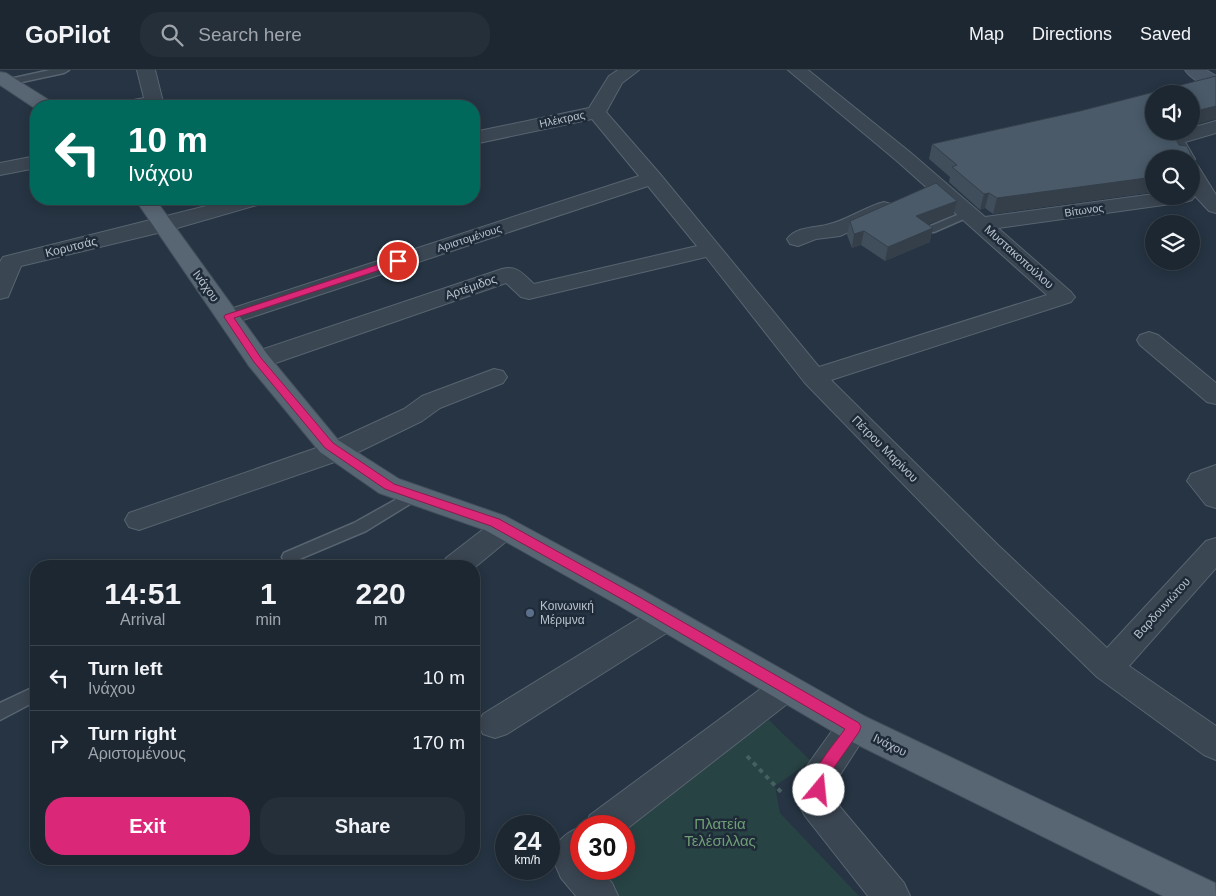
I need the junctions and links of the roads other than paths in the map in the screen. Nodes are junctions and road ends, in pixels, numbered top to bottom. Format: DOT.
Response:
graph roads {
  1 [pos="64,70"];
  2 [pos="146,70"];
  3 [pos="630,70"];
  4 [pos="1194,70"];
  5 [pos="803,71"];
  6 [pos="4,80"];
  7 [pos="1215,83"];
  8 [pos="1200,86"];
  9 [pos="36,100"];
  10 [pos="154,100"];
  11 [pos="596,112"];
  12 [pos="1216,127"];
  13 [pos="480,137"];
  14 [pos="1180,150"];
  15 [pos="30,163"];
  16 [pos="0,169"];
  17 [pos="653,178"];
  18 [pos="919,193"];
  19 [pos="1145,203"];
  20 [pos="149,205"];
  21 [pos="236,205"];
  22 [pos="976,219"];
  23 [pos="162,226"];
  24 [pos="930,230"];
  25 [pos="798,239"];
  26 [pos="711,249"];
  27 [pos="0,292"];
  28 [pos="229,317"];
  29 [pos="1149,340"];
  30 [pos="258,360"];
  31 [pos="494,377"];
  32 [pos="814,377"];
  33 [pos="1216,396"];
  34 [pos="337,451"];
  35 [pos="1216,476"];
  36 [pos="413,494"];
  37 [pos="1216,498"];
  38 [pos="139,520"];
  39 [pos="504,528"];
  40 [pos="1216,549"];
  41 [pos="290,557"];
  42 [pos="464,560"];
  43 [pos="665,618"];
  44 [pos="1108,668"];
  45 [pos="785,688"];
  46 [pos="30,695"];
  47 [pos="0,712"];
  48 [pos="495,724"];
  49 [pos="854,727"];
  50 [pos="1216,745"];
  51 [pos="618,815"];
  52 [pos="586,880"];
  53 [pos="599,896"];
  54 [pos="891,896"];
  55 [pos="1202,896"];
  1 -- 6 [label="lane"];
  2 -- 10 [label="street"];
  3 -- 11 [label="street, Ηλέκτρας"];
  4 -- 7 [label="main road"];
  5 -- 18 [label="street, Μυστακοπούλου"];
  6 -- 9 [label="main road"];
  7 -- 8 [label="street"];
  11 -- 13 [label="street, Ηλέκτρας"];
  11 -- 17 [label="street, Πέτρου Μαρίνου"];
  12 -- 14 [label="street"];
  15 -- 16 [label="street"];
  17 -- 26 [label="street, Πέτρου Μαρίνου"];
  17 -- 28 [label="street, Αριστομένους"];
  18 -- 22 [label="street, Μυστακοπούλου"];
  18 -- 25 [label="street"];
  19 -- 22 [label="street, Βίτωνος"];
  20 -- 23 [label="main road, Ινάχου"];
  21 -- 23 [label="street"];
  22 -- 24 [label="lane"];
  22 -- 32 [label="street, Μυστακοπούλου"];
  23 -- 27 [label="street, Κορυτσάς"];
  23 -- 28 [label="main road, Ινάχου"];
  26 -- 30 [label="street, Αρτέμιδος"];
  26 -- 32 [label="street, Πέτρου Μαρίνου"];
  28 -- 30 [label="main road, Ινάχου"];
  29 -- 33 [label="street"];
  30 -- 34 [label="main road, Ινάχου"];
  31 -- 34 [label="street"];
  32 -- 44 [label="street, Πέτρου Μαρίνου"];
  34 -- 36 [label="main road, Ινάχου"];
  34 -- 38 [label="street"];
  35 -- 37 [label="street"];
  36 -- 39 [label="main road, Ινάχου"];
  36 -- 41 [label="lane"];
  39 -- 42 [label="street"];
  39 -- 43 [label="main road, Ινάχου"];
  40 -- 44 [label="street, Βαρδουνιώτου"];
  43 -- 45 [label="main road, Ινάχου"];
  43 -- 48 [label="street"];
  44 -- 50 [label="street, Πέτρου Μαρίνου"];
  45 -- 49 [label="main road, Ινάχου"];
  45 -- 51 [label="street"];
  46 -- 47 [label="lane"];
  49 -- 54 [label="street"];
  49 -- 55 [label="main road, Ινάχου"];
  52 -- 53 [label="street"];
}
